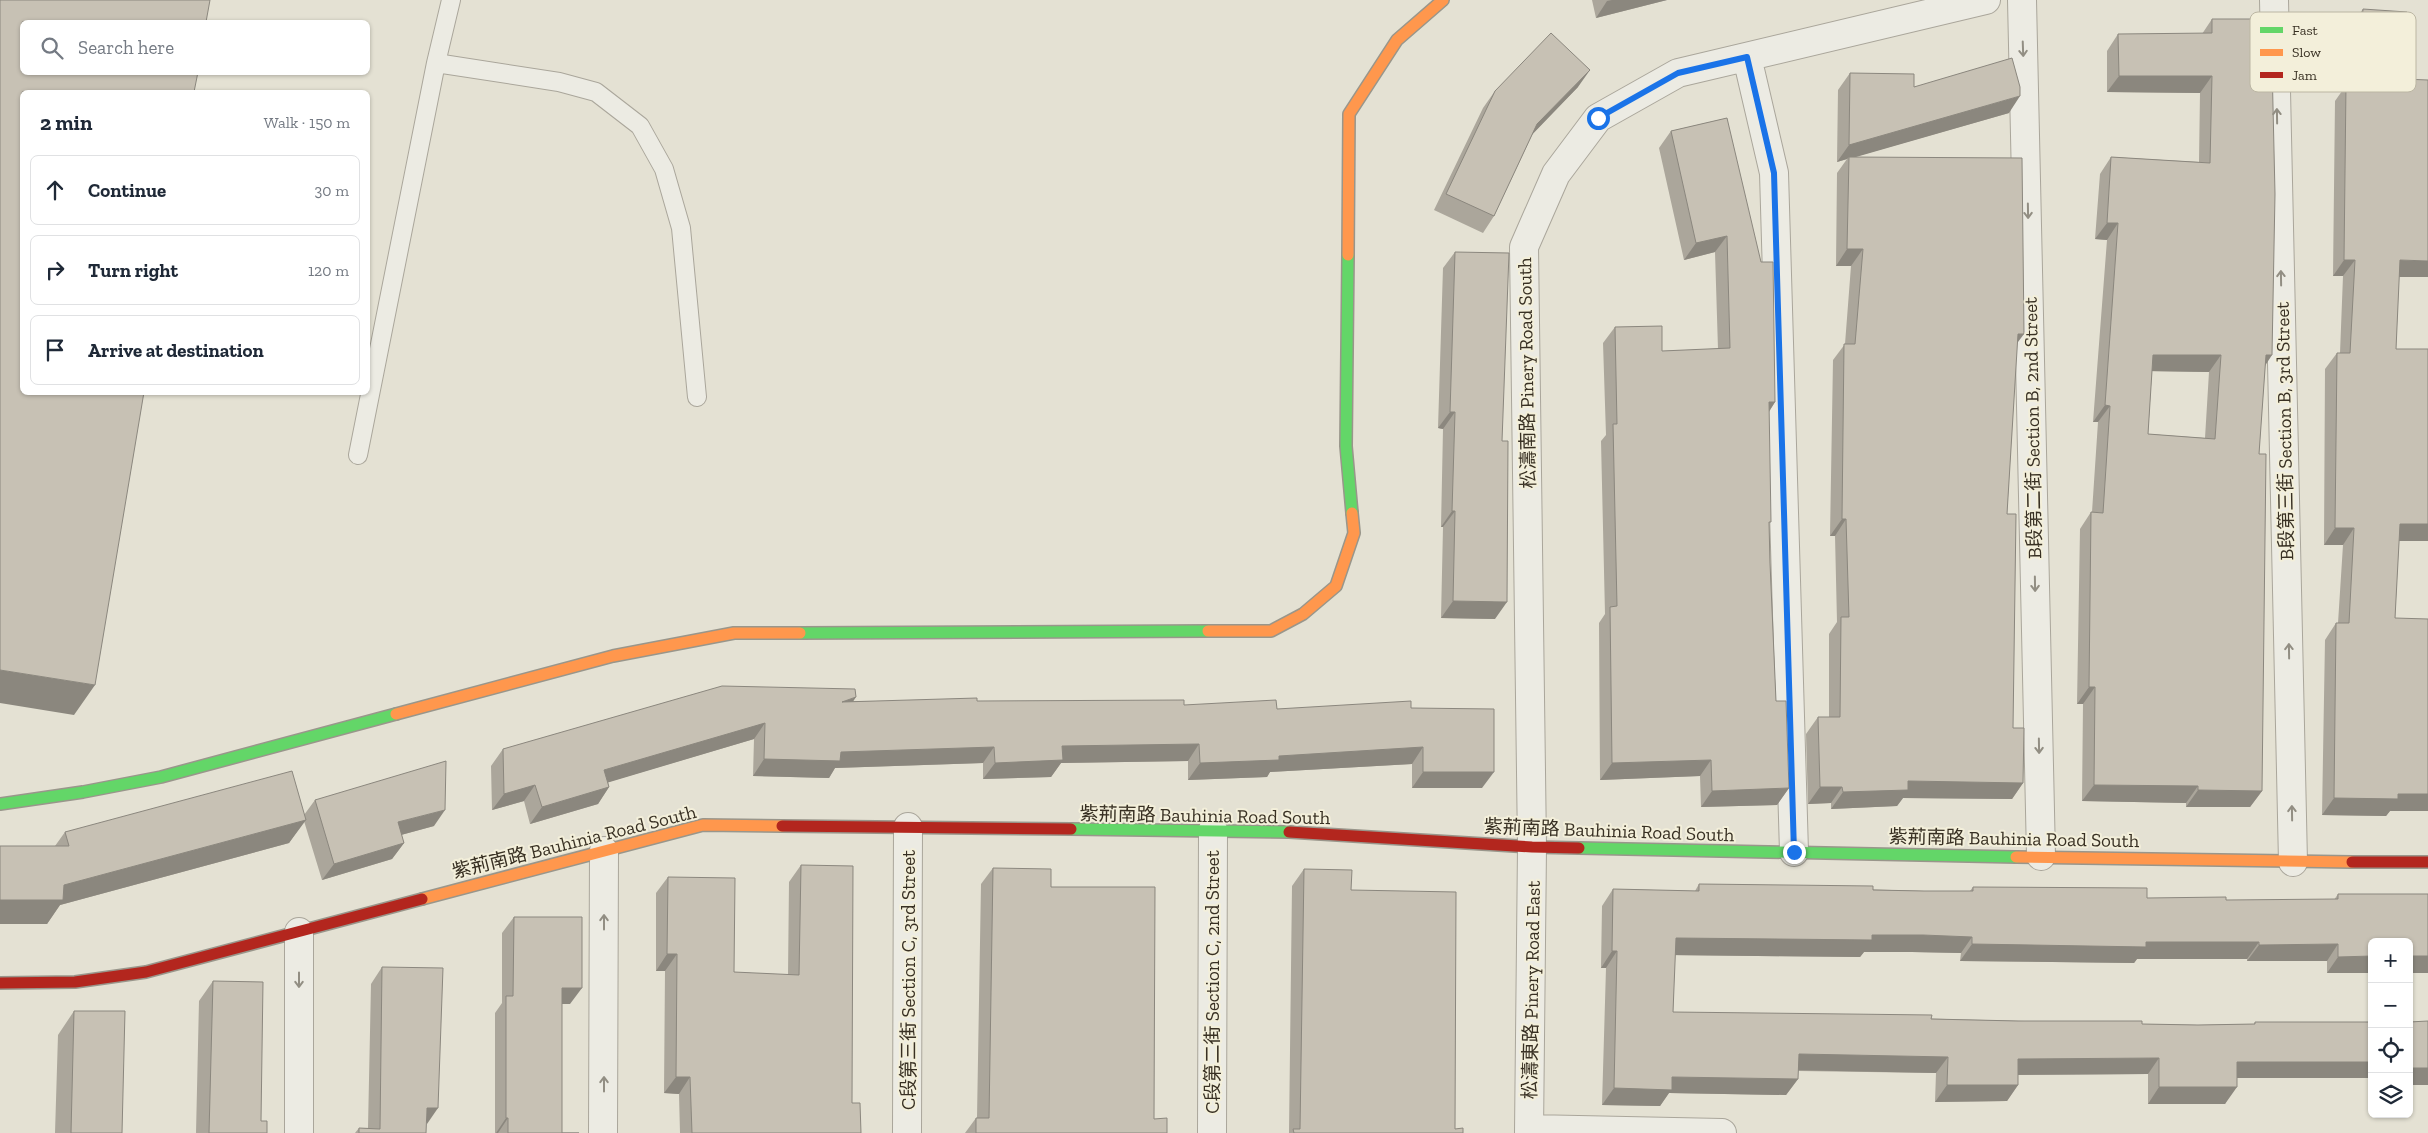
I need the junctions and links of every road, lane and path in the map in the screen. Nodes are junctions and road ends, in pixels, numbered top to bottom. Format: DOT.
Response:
graph roads {
  1 [pos="451,0"];
  2 [pos="1443,0"];
  3 [pos="1986,0"];
  4 [pos="2022,0"];
  5 [pos="1747,57"];
  6 [pos="436,63"];
  7 [pos="2276,92"];
  8 [pos="370,395"];
  9 [pos="370,395"];
  10 [pos="697,397"];
  11 [pos="358,455"];
  12 [pos="0,804"];
  13 [pos="908,827"];
  14 [pos="1213,830"];
  15 [pos="1532,847"];
  16 [pos="604,851"];
  17 [pos="1794,852"];
  18 [pos="2041,856"];
  19 [pos="2294,862"];
  20 [pos="2428,862"];
  21 [pos="300,932"];
  22 [pos="0,983"];
  23 [pos="1529,1131"];
  24 [pos="299,1133"];
  25 [pos="603,1133"];
  26 [pos="908,1133"];
  27 [pos="1212,1133"];
  28 [pos="1722,1133"];
  1 -- 6 [label="lane"];
  2 -- 12 [label="street"];
  3 -- 5 [label="street, 松濤南路 Pinery Road South"];
  4 -- 18 [label="street, B段第二街 Section B, 2nd Street, one-way"];
  5 -- 15 [label="street, 松濤南路 Pinery Road South"];
  5 -- 17 [label="street"];
  6 -- 9 [label="lane"];
  6 -- 10 [label="lane"];
  19 -- 7 [label="street, B段第三街 Section B, 3rd Street, one-way"];
  8 -- 11 [label="lane"];
  13 -- 14 [label="street, 紫荊南路 Bauhinia Road South"];
  13 -- 16 [label="street, 紫荊南路 Bauhinia Road South"];
  13 -- 26 [label="street, C段第三街 Section C, 3rd Street"];
  14 -- 15 [label="street, 紫荊南路 Bauhinia Road South"];
  14 -- 27 [label="street, C段第二街 Section C, 2nd Street"];
  15 -- 17 [label="street, 紫荊南路 Bauhinia Road South"];
  15 -- 23 [label="street, 松濤東路 Pinery Road East"];
  16 -- 21 [label="street, 紫荊南路 Bauhinia Road South"];
  25 -- 16 [label="street, one-way"];
  17 -- 18 [label="street, 紫荊南路 Bauhinia Road South"];
  18 -- 19 [label="street, 紫荊南路 Bauhinia Road South"];
  19 -- 20 [label="street, 紫荊南路 Bauhinia Road South"];
  21 -- 22 [label="street, 紫荊南路 Bauhinia Road South"];
  21 -- 24 [label="street, one-way"];
  23 -- 28 [label="street"];
}
